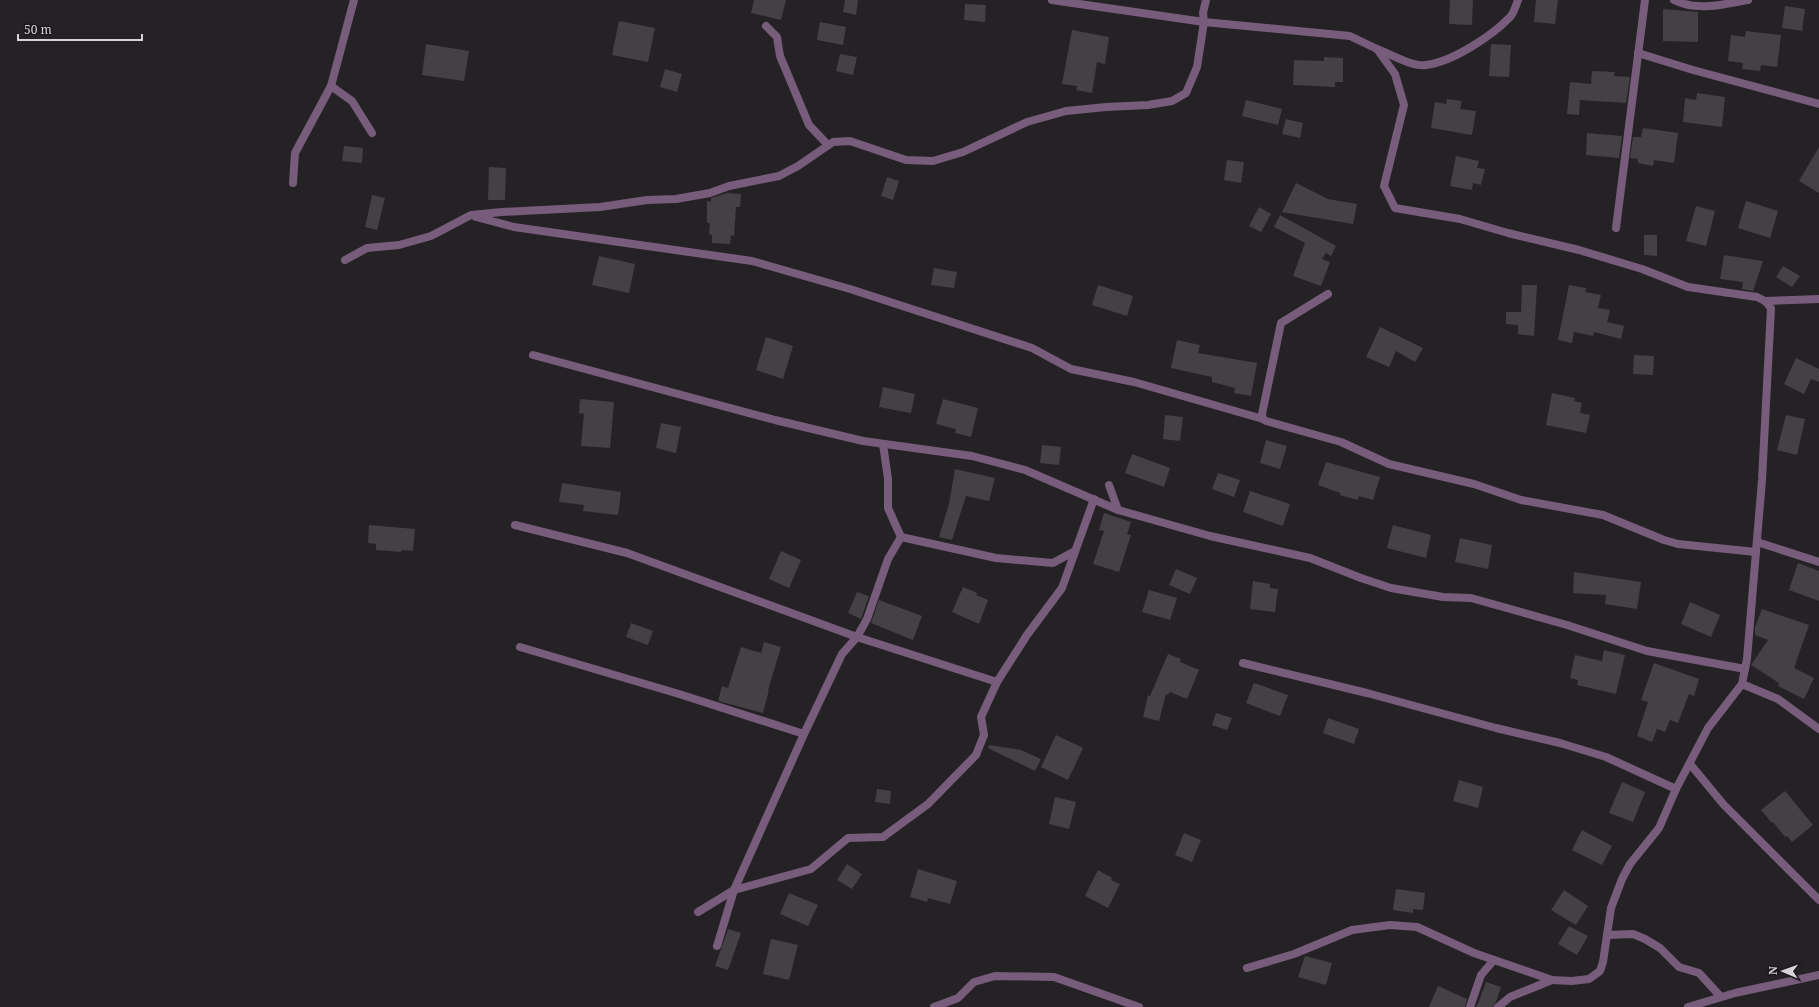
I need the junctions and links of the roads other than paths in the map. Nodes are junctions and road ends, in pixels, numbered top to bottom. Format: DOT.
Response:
graph roads {
  1 [pos="354,0"];
  2 [pos="1052,0"];
  3 [pos="1206,0"];
  4 [pos="1518,0"];
  5 [pos="1645,0"];
  6 [pos="1674,0"];
  7 [pos="1748,0"];
  8 [pos="1204,22"];
  9 [pos="766,26"];
  10 [pos="1368,44"];
  11 [pos="1638,53"];
  12 [pos="331,86"];
  13 [pos="1819,104"];
  14 [pos="372,133"];
  15 [pos="828,145"];
  16 [pos="293,183"];
  17 [pos="471,215"];
  18 [pos="1616,228"];
  19 [pos="345,260"];
  20 [pos="1328,294"];
  21 [pos="1819,299"];
  22 [pos="1765,301"];
  23 [pos="533,356"];
  24 [pos="1263,419"];
  25 [pos="883,444"];
  26 [pos="1109,485"];
  27 [pos="1094,499"];
  28 [pos="1118,510"];
  29 [pos="515,525"];
  30 [pos="901,537"];
  31 [pos="1757,542"];
  32 [pos="1075,551"];
  33 [pos="1756,552"];
  34 [pos="1819,562"];
  35 [pos="857,637"];
  36 [pos="520,647"];
  37 [pos="1242,663"];
  38 [pos="1745,669"];
  39 [pos="996,682"];
  40 [pos="1742,684"];
  41 [pos="1819,729"];
  42 [pos="804,734"];
  43 [pos="1690,764"];
  44 [pos="1676,789"];
  45 [pos="734,890"];
  46 [pos="1819,900"];
  47 [pos="698,912"];
  48 [pos="1607,935"];
  49 [pos="717,946"];
  50 [pos="1494,960"];
  51 [pos="1247,968"];
  52 [pos="1819,975"];
  53 [pos="1552,980"];
  54 [pos="1721,997"];
  55 [pos="934,1007"];
  56 [pos="1139,1007"];
  57 [pos="1470,1007"];
  58 [pos="1498,1007"];
  59 [pos="1688,1007"];
  1 -- 12 [label="street"];
  2 -- 8 [label="street"];
  3 -- 8 [label="street"];
  4 -- 10 [label="street"];
  5 -- 11 [label="street"];
  6 -- 7 [label="street"];
  8 -- 10 [label="street"];
  8 -- 15 [label="street"];
  9 -- 15 [label="street"];
  10 -- 22 [label="street"];
  11 -- 13 [label="street"];
  11 -- 18 [label="street"];
  12 -- 14 [label="street"];
  12 -- 16 [label="street"];
  15 -- 17 [label="street"];
  17 -- 19 [label="street"];
  17 -- 24 [label="street"];
  20 -- 24 [label="street"];
  21 -- 22 [label="street"];
  22 -- 31 [label="street"];
  23 -- 25 [label="street"];
  24 -- 33 [label="street"];
  25 -- 27 [label="street"];
  25 -- 30 [label="street"];
  26 -- 28 [label="street"];
  27 -- 28 [label="street"];
  27 -- 32 [label="street"];
  28 -- 38 [label="street"];
  29 -- 35 [label="street"];
  30 -- 32 [label="street"];
  30 -- 35 [label="street"];
  31 -- 33 [label="street"];
  31 -- 34 [label="street"];
  32 -- 39 [label="street"];
  33 -- 38 [label="street"];
  35 -- 39 [label="street"];
  35 -- 42 [label="street"];
  36 -- 42 [label="street"];
  37 -- 44 [label="street"];
  38 -- 40 [label="street"];
  39 -- 45 [label="street"];
  40 -- 41 [label="street"];
  40 -- 43 [label="street"];
  42 -- 45 [label="street"];
  43 -- 44 [label="street"];
  43 -- 46 [label="street"];
  44 -- 48 [label="street"];
  45 -- 47 [label="street"];
  45 -- 49 [label="street"];
  48 -- 53 [label="street"];
  48 -- 54 [label="street"];
  50 -- 51 [label="street"];
  50 -- 53 [label="street"];
  50 -- 57 [label="street"];
  52 -- 54 [label="street"];
  53 -- 58 [label="street"];
  54 -- 59 [label="street"];
  55 -- 56 [label="street"];
}
